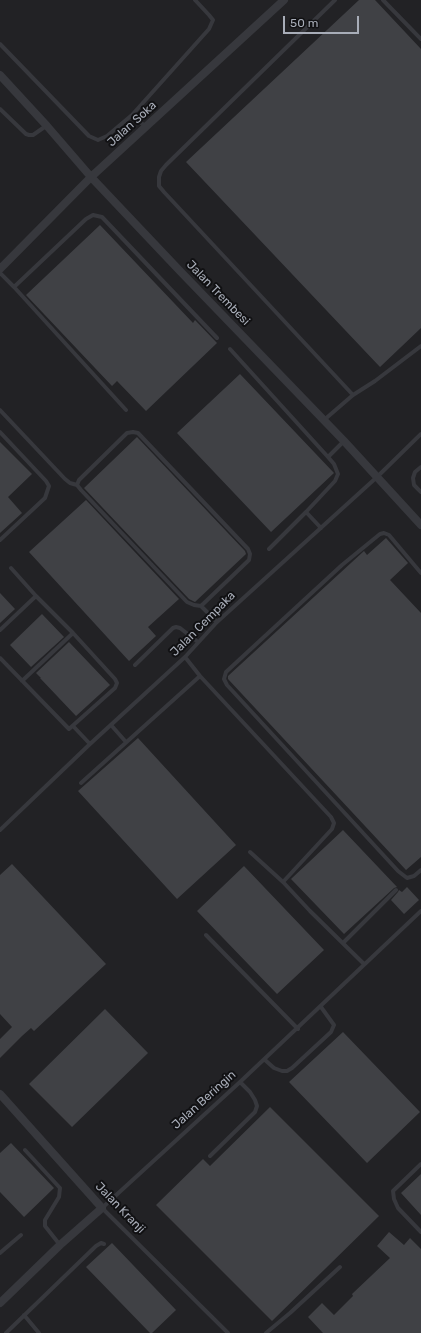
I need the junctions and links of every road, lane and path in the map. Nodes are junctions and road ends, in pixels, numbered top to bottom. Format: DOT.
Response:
graph roads {
  1 [pos="195,0"];
  2 [pos="284,0"];
  3 [pos="335,0"];
  4 [pos="383,0"];
  5 [pos="421,39"];
  6 [pos="0,44"];
  7 [pos="0,75"];
  8 [pos="0,109"];
  9 [pos="132,115"];
  10 [pos="47,126"];
  11 [pos="146,128"];
  12 [pos="91,177"];
  13 [pos="0,269"];
  14 [pos="0,273"];
  15 [pos="14,287"];
  16 [pos="217,338"];
  17 [pos="421,346"];
  18 [pos="230,349"];
  19 [pos="353,395"];
  20 [pos="0,410"];
  21 [pos="126,410"];
  22 [pos="324,420"];
  23 [pos="0,432"];
  24 [pos="421,434"];
  25 [pos="344,441"];
  26 [pos="328,457"];
  27 [pos="421,467"];
  28 [pos="377,477"];
  29 [pos="77,485"];
  30 [pos="421,492"];
  31 [pos="306,512"];
  32 [pos="421,525"];
  33 [pos="321,528"];
  34 [pos="0,540"];
  35 [pos="268,549"];
  36 [pos="11,568"];
  37 [pos="421,573"];
  38 [pos="36,596"];
  39 [pos="201,606"];
  40 [pos="217,622"];
  41 [pos="0,630"];
  42 [pos="73,633"];
  43 [pos="198,642"];
  44 [pos="185,657"];
  45 [pos="0,658"];
  46 [pos="135,665"];
  47 [pos="200,676"];
  48 [pos="22,681"];
  49 [pos="111,725"];
  50 [pos="73,726"];
  51 [pos="126,742"];
  52 [pos="90,744"];
  53 [pos="81,783"];
  54 [pos="0,830"];
  55 [pos="250,852"];
  56 [pos="421,870"];
  57 [pos="283,882"];
  58 [pos="396,890"];
  59 [pos="421,911"];
  60 [pos="206,936"];
  61 [pos="343,943"];
  62 [pos="364,964"];
  63 [pos="321,1007"];
  64 [pos="298,1028"];
  65 [pos="265,1060"];
  66 [pos="240,1082"];
  67 [pos="0,1094"];
  68 [pos="25,1150"];
  69 [pos="210,1156"];
  70 [pos="421,1164"];
  71 [pos="102,1208"];
  72 [pos="421,1232"];
  73 [pos="21,1235"];
  74 [pos="104,1244"];
  75 [pos="60,1245"];
  76 [pos="0,1254"];
  77 [pos="340,1267"];
  78 [pos="0,1303"];
  79 [pos="24,1316"];
  80 [pos="6,1333"];
  81 [pos="39,1333"];
  82 [pos="228,1333"];
  83 [pos="266,1333"];
  1 -- 9 [label="lane"];
  2 -- 11 [label="street, Jalan Soka"];
  3 -- 19 [label="lane"];
  4 -- 5 [label="lane"];
  6 -- 9 [label="lane"];
  7 -- 10 [label="street, Jalan Trembesi"];
  8 -- 10 [label="lane"];
  9 -- 11 [label="lane"];
  10 -- 12 [label="street, Jalan Trembesi"];
  11 -- 12 [label="street, Jalan Soka"];
  12 -- 13 [label="street, Jalan Soka"];
  12 -- 22 [label="street, Jalan Trembesi"];
  14 -- 15 [label="lane"];
  15 -- 16 [label="lane"];
  15 -- 21 [label="lane"];
  17 -- 19 [label="lane"];
  18 -- 26 [label="lane"];
  19 -- 22 [label="lane"];
  20 -- 29 [label="lane"];
  22 -- 25 [label="street, Jalan Trembesi"];
  23 -- 34 [label="lane"];
  24 -- 28 [label="lane, Jalan Cempaka"];
  25 -- 26 [label="lane"];
  25 -- 28 [label="street, Jalan Trembesi"];
  26 -- 31 [label="lane"];
  27 -- 30 [label="lane"];
  28 -- 32 [label="street, Jalan Trembesi"];
  28 -- 33 [label="lane, Jalan Cempaka"];
  29 -- 39 [label="lane"];
  29 -- 39 [label="lane"];
  31 -- 33 [label="lane"];
  31 -- 35 [label="lane"];
  33 -- 40 [label="lane, Jalan Cempaka"];
  36 -- 38 [label="lane"];
  37 -- 56 [label="lane"];
  38 -- 41 [label="lane"];
  38 -- 42 [label="lane"];
  39 -- 40 [label="lane"];
  40 -- 43 [label="lane, Jalan Cempaka"];
  42 -- 48 [label="lane"];
  42 -- 50 [label="lane"];
  43 -- 44 [label="lane, Jalan Cempaka"];
  43 -- 46 [label="lane"];
  44 -- 47 [label="lane"];
  44 -- 49 [label="lane, Jalan Cempaka"];
  45 -- 48 [label="lane"];
  47 -- 51 [label="lane"];
  47 -- 57 [label="lane"];
  48 -- 50 [label="lane"];
  49 -- 51 [label="lane"];
  49 -- 52 [label="lane, Jalan Cempaka"];
  50 -- 52 [label="lane"];
  51 -- 53 [label="lane"];
  52 -- 54 [label="lane, Jalan Cempaka"];
  55 -- 57 [label="lane"];
  57 -- 61 [label="lane"];
  58 -- 61 [label="lane"];
  59 -- 62 [label="lane, Jalan Beringin"];
  60 -- 64 [label="lane"];
  61 -- 62 [label="lane"];
  62 -- 63 [label="lane, Jalan Beringin"];
  63 -- 64 [label="lane, Jalan Beringin"];
  63 -- 65 [label="lane"];
  64 -- 65 [label="lane, Jalan Beringin"];
  65 -- 66 [label="lane, Jalan Beringin"];
  66 -- 69 [label="lane"];
  66 -- 71 [label="lane, Jalan Beringin"];
  67 -- 71 [label="street, Jalan Kranji"];
  68 -- 75 [label="lane"];
  70 -- 72 [label="lane"];
  71 -- 75 [label="street, Jalan Beringin"];
  71 -- 82 [label="lane, Jalan Kranji"];
  73 -- 76 [label="lane"];
  74 -- 79 [label="lane"];
  75 -- 78 [label="street, Jalan Beringin"];
  77 -- 83 [label="lane"];
  79 -- 80 [label="lane"];
  79 -- 81 [label="lane"];
}
